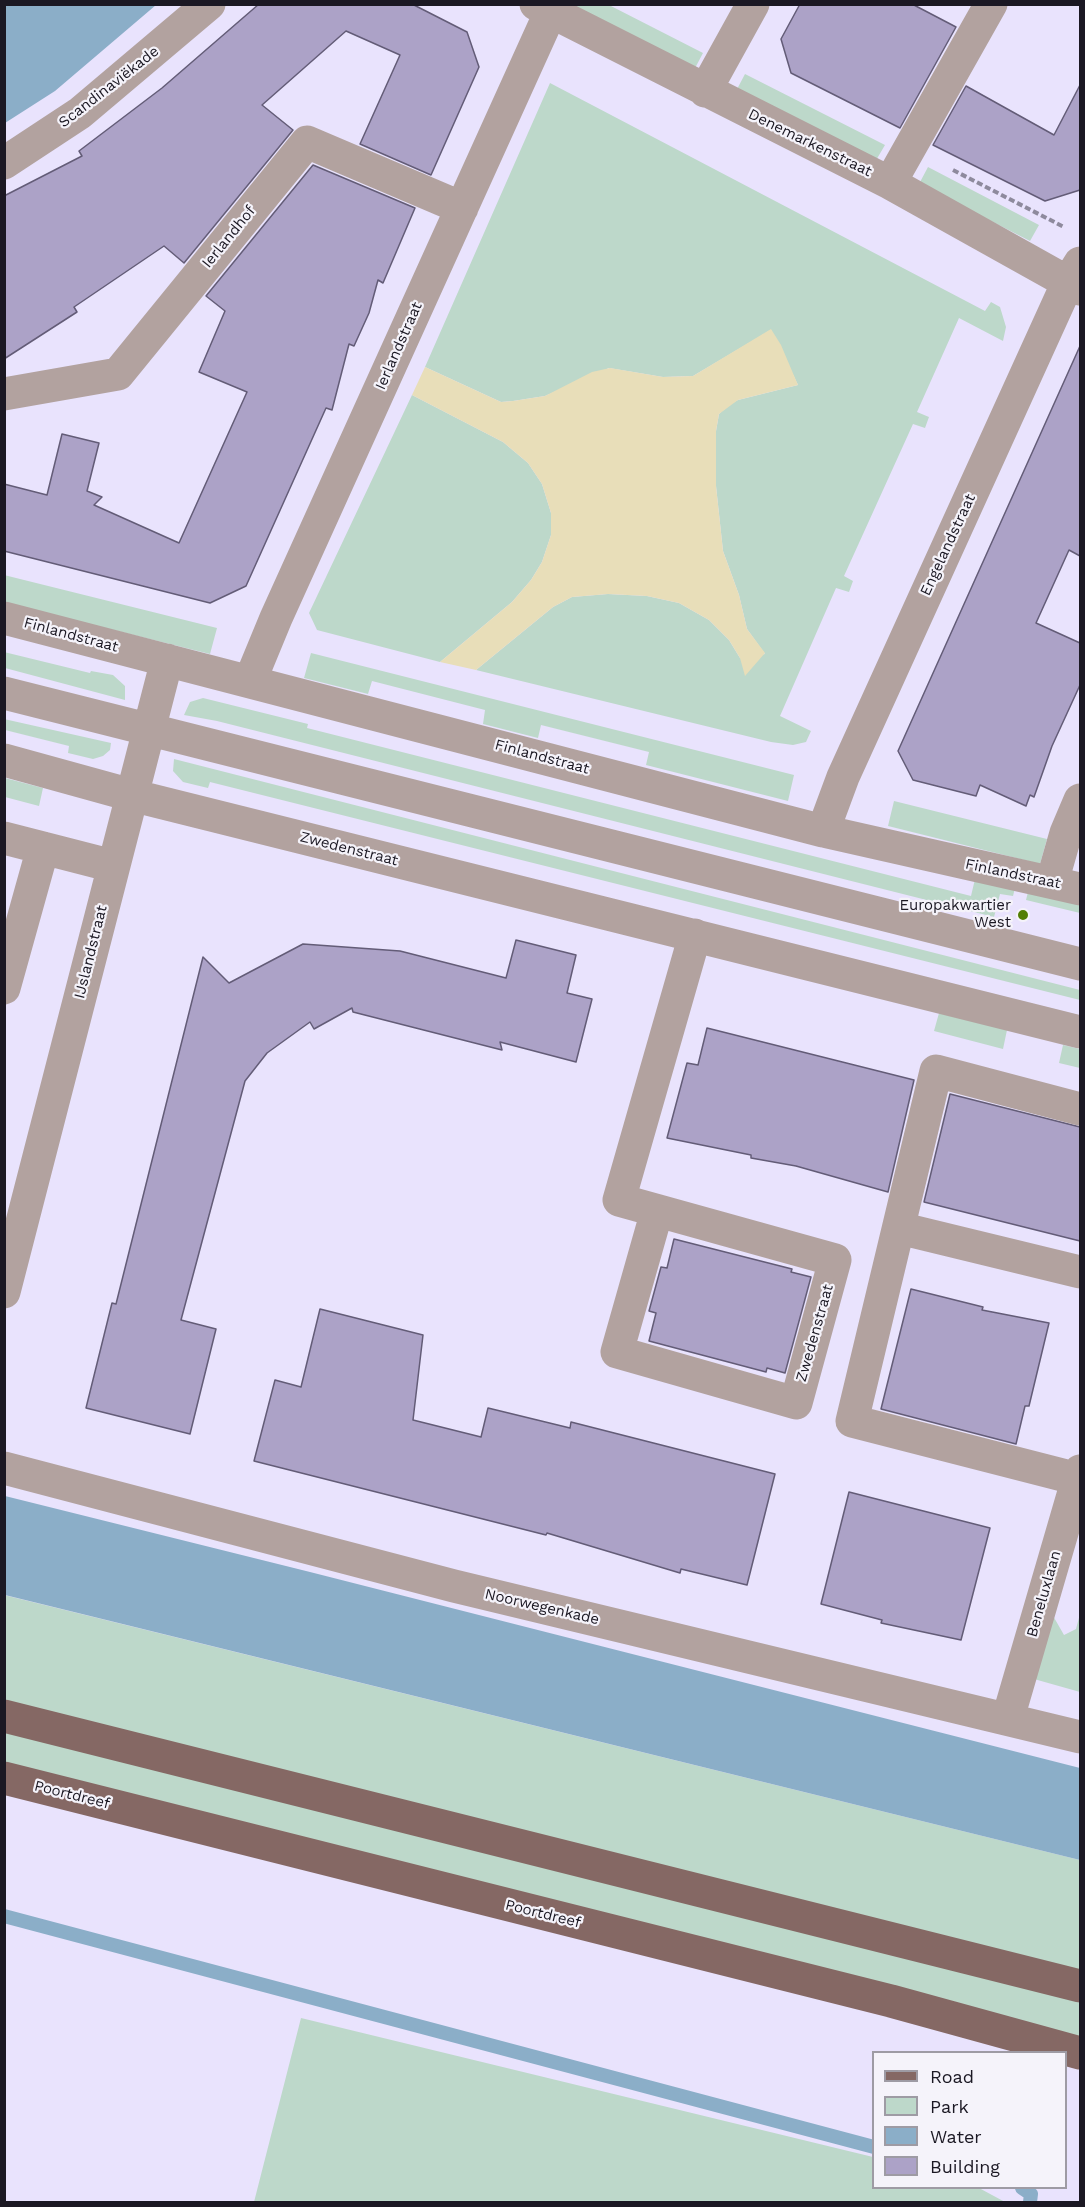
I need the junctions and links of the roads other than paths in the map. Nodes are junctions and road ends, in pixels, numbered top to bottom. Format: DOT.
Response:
graph roads {
  1 [pos="209,4"];
  2 [pos="753,4"];
  3 [pos="991,4"];
  4 [pos="543,9"];
  5 [pos="705,91"];
  6 [pos="4,163"];
  7 [pos="890,183"];
  8 [pos="462,208"];
  9 [pos="1076,278"];
  10 [pos="4,394"];
  11 [pos="4,618"];
  12 [pos="167,660"];
  13 [pos="250,681"];
  14 [pos="4,693"];
  15 [pos="148,729"];
  16 [pos="4,760"];
  17 [pos="131,795"];
  18 [pos="1080,800"];
  19 [pos="822,831"];
  20 [pos="4,838"];
  21 [pos="43,848"];
  22 [pos="113,866"];
  23 [pos="1066,886"];
  24 [pos="695,935"];
  25 [pos="1080,964"];
  26 [pos="4,988"];
  27 [pos="1080,1032"];
  28 [pos="1080,1109"];
  29 [pos="657,1211"];
  30 [pos="899,1228"];
  31 [pos="11,1243"];
  32 [pos="1080,1272"];
  33 [pos="4,1292"];
  34 [pos="4,1468"];
  35 [pos="1079,1475"];
  36 [pos="4,1716"];
  37 [pos="1008,1718"];
  38 [pos="1080,1737"];
  39 [pos="4,1778"];
  40 [pos="1080,1986"];
  41 [pos="1080,2053"];
  1 -- 6 [label="street, Scandinaviëkade"];
  2 -- 5 [label="street"];
  3 -- 7 [label="street"];
  4 -- 5 [label="street, Denemarkenstraat"];
  4 -- 8 [label="street, Ierlandstraat"];
  5 -- 7 [label="street, Denemarkenstraat"];
  7 -- 9 [label="street, Denemarkenstraat"];
  8 -- 10 [label="street, Ierlandhof"];
  8 -- 13 [label="street, Ierlandstraat"];
  9 -- 19 [label="street, Engelandstraat"];
  11 -- 12 [label="street, Finlandstraat"];
  12 -- 13 [label="street, Finlandstraat"];
  12 -- 15 [label="street, IJslandstraat"];
  13 -- 19 [label="street, Finlandstraat"];
  14 -- 15 [label="street"];
  15 -- 17 [label="street, IJslandstraat"];
  15 -- 25 [label="street"];
  16 -- 17 [label="street, Zwedenstraat"];
  17 -- 22 [label="street, IJslandstraat"];
  17 -- 24 [label="street, Zwedenstraat"];
  18 -- 23 [label="street"];
  19 -- 23 [label="street, Finlandstraat"];
  20 -- 21 [label="street"];
  21 -- 22 [label="street"];
  21 -- 26 [label="street"];
  22 -- 31 [label="street, IJslandstraat"];
  24 -- 27 [label="street, Zwedenstraat"];
  24 -- 29 [label="street, Zwedenstraat"];
  28 -- 30 [label="street"];
  29 -- 29 [label="street, Zwedenstraat"];
  30 -- 32 [label="street"];
  30 -- 35 [label="street"];
  31 -- 33 [label="street, IJslandstraat"];
  34 -- 37 [label="street, Noorwegenkade"];
  35 -- 37 [label="street, Beneluxlaan"];
  36 -- 40 [label="main road"];
  37 -- 38 [label="street, Noorwegenkade"];
  39 -- 41 [label="main road, Poortdreef"];
}
